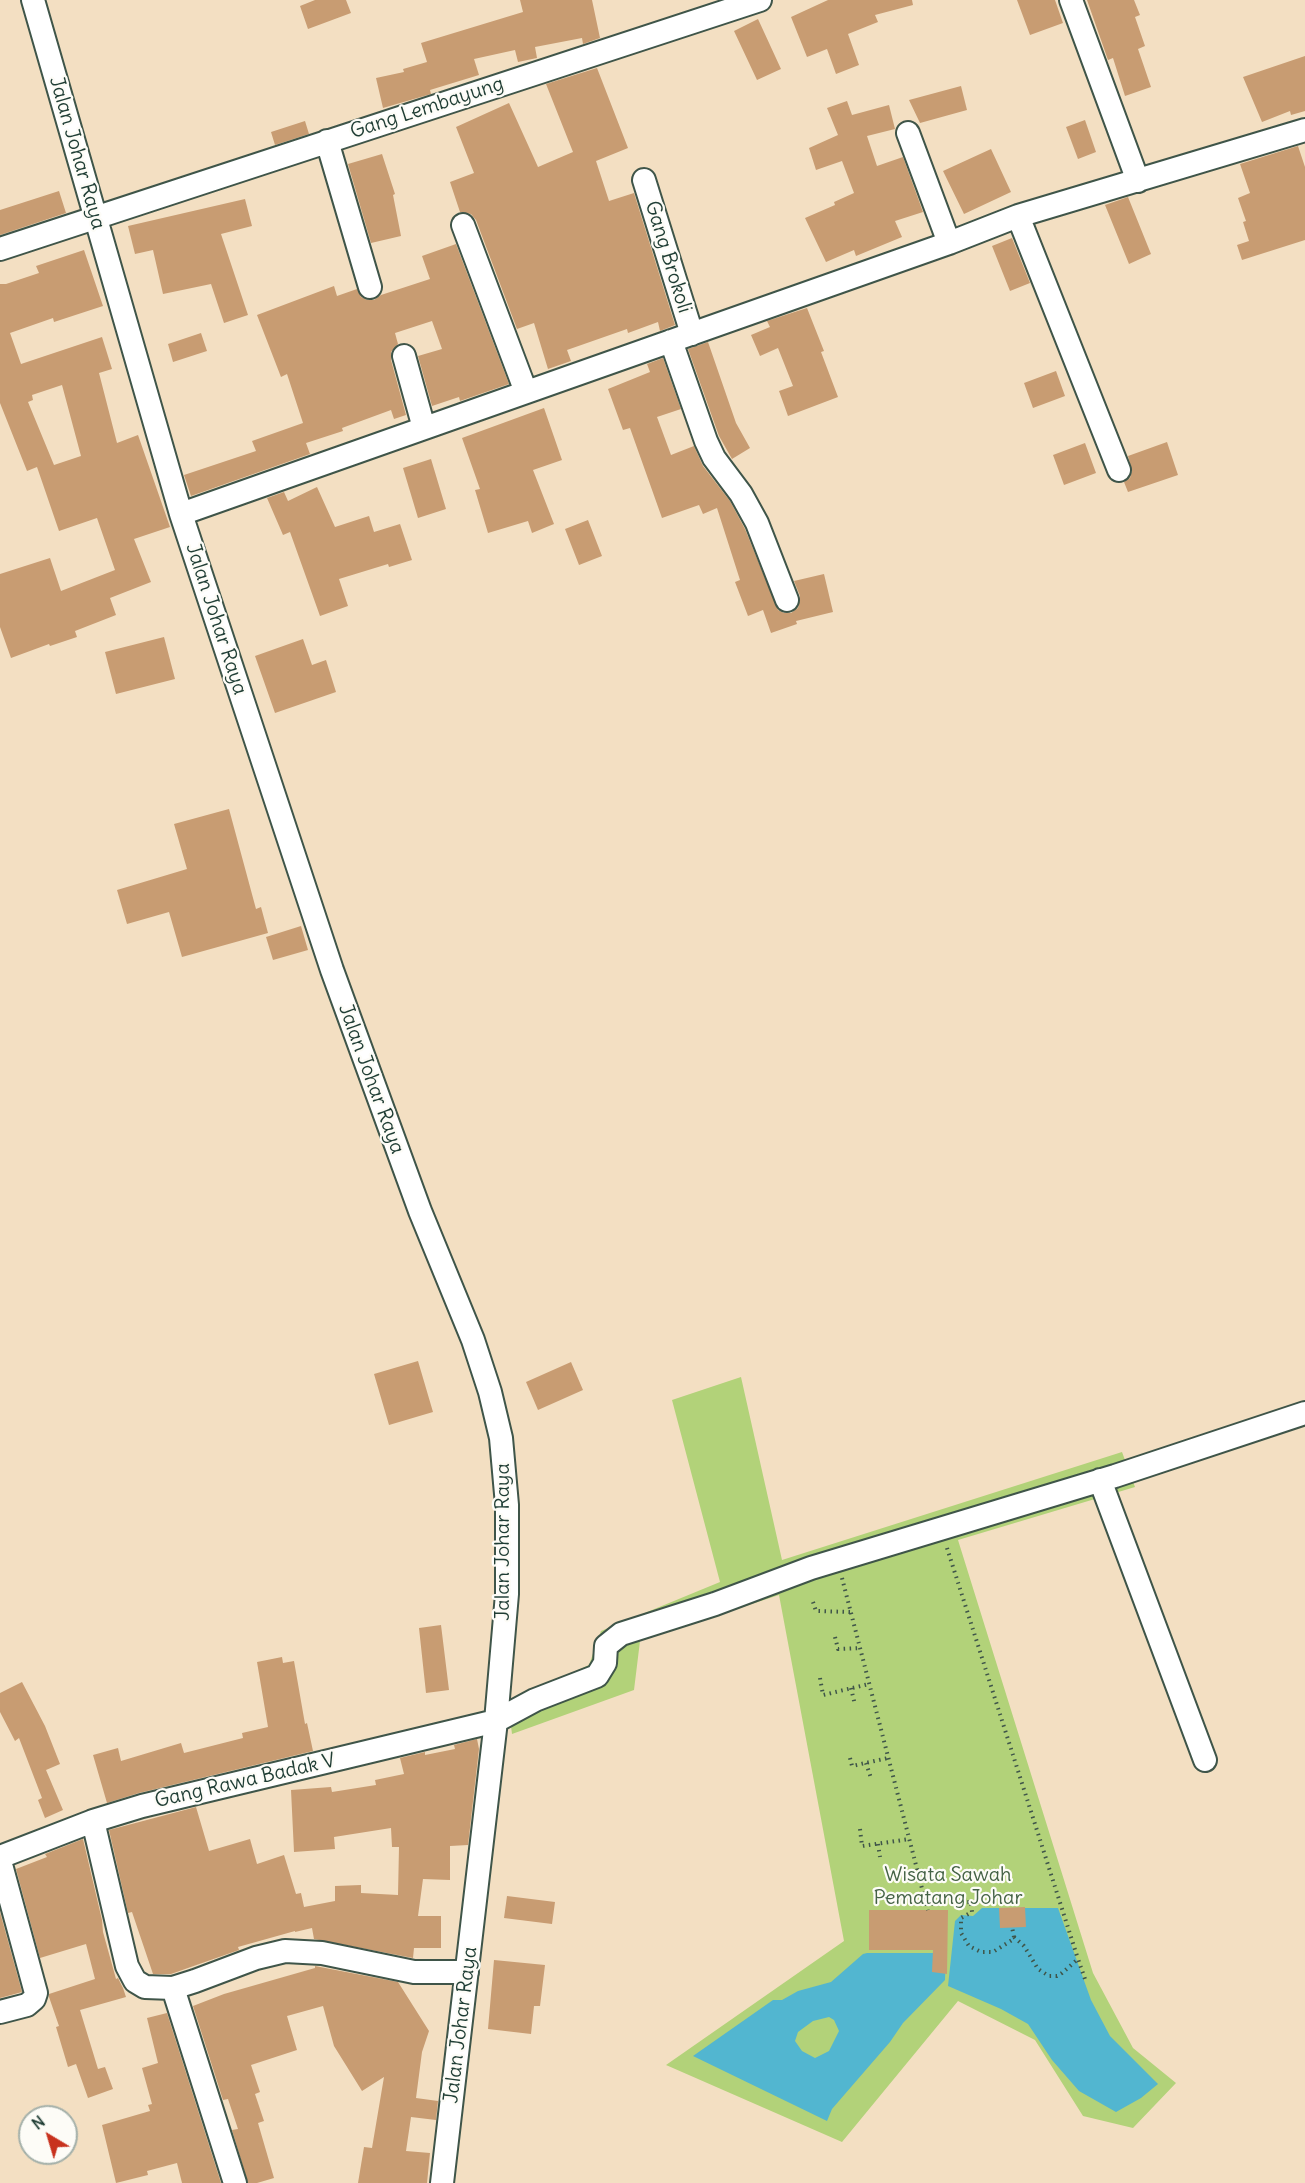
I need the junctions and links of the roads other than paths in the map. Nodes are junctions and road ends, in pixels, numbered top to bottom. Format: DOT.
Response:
graph roads {
  1 [pos="33,0"];
  2 [pos="760,0"];
  3 [pos="1071,0"];
  4 [pos="1305,130"];
  5 [pos="908,133"];
  6 [pos="327,141"];
  7 [pos="644,180"];
  8 [pos="1138,181"];
  9 [pos="95,216"];
  10 [pos="1018,216"];
  11 [pos="463,225"];
  12 [pos="949,243"];
  13 [pos="0,249"];
  14 [pos="370,287"];
  15 [pos="681,337"];
  16 [pos="404,356"];
  17 [pos="526,392"];
  18 [pos="424,428"];
  19 [pos="1119,470"];
  20 [pos="181,514"];
  21 [pos="787,600"];
  22 [pos="1305,1413"];
  23 [pos="1100,1480"];
  24 [pos="496,1721"];
  25 [pos="1205,1760"];
  26 [pos="93,1821"];
  27 [pos="0,1859"];
  28 [pos="467,1972"];
  29 [pos="173,1988"];
  30 [pos="0,2012"];
  31 [pos="235,2183"];
  32 [pos="442,2183"];
  1 -- 9 [label="street, Jalan Johar Raya"];
  2 -- 6 [label="street, Gang Lembayung"];
  3 -- 8 [label="street"];
  4 -- 8 [label="street"];
  5 -- 12 [label="street"];
  6 -- 9 [label="street, Gang Lembayung"];
  6 -- 14 [label="street"];
  7 -- 15 [label="street, Gang Brokoli"];
  8 -- 10 [label="street"];
  9 -- 13 [label="street, Gang Lembayung"];
  9 -- 20 [label="street, Jalan Johar Raya"];
  10 -- 12 [label="street"];
  10 -- 19 [label="street"];
  11 -- 17 [label="street"];
  12 -- 15 [label="street"];
  15 -- 17 [label="street"];
  15 -- 21 [label="street, Gang Brokoli"];
  16 -- 18 [label="street"];
  17 -- 18 [label="street"];
  18 -- 20 [label="street"];
  20 -- 24 [label="street, Jalan Johar Raya"];
  22 -- 23 [label="street, Gang Rawa Badak V"];
  23 -- 24 [label="street, Gang Rawa Badak V"];
  23 -- 25 [label="street"];
  24 -- 26 [label="street, Gang Rawa Badak V"];
  24 -- 28 [label="street, Jalan Johar Raya"];
  26 -- 27 [label="street, Gang Rawa Badak V"];
  26 -- 29 [label="street"];
  27 -- 30 [label="street"];
  28 -- 29 [label="street"];
  28 -- 32 [label="street, Jalan Johar Raya"];
  29 -- 31 [label="street"];
}
